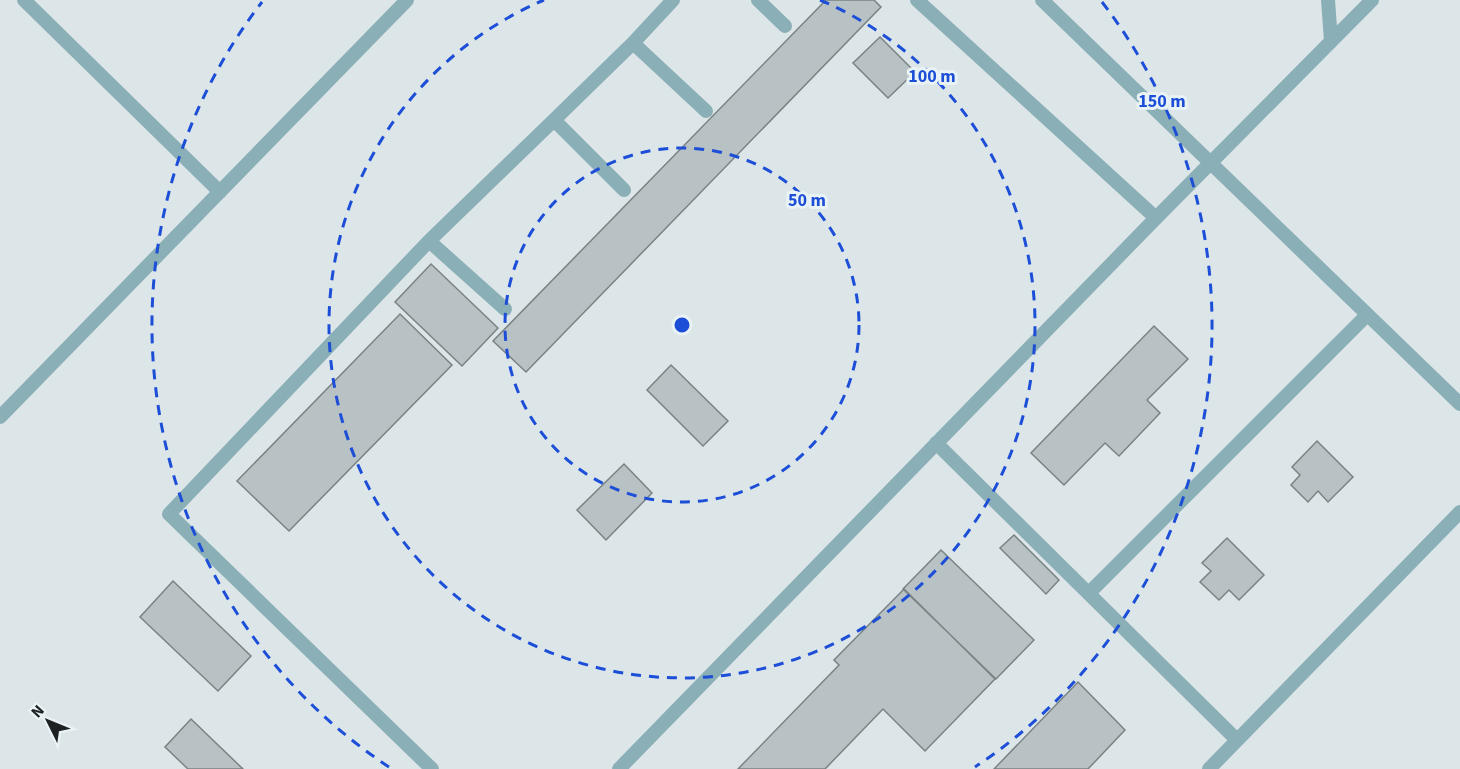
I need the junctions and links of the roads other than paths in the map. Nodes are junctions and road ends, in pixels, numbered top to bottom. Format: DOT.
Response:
graph roads {
  1 [pos="24,0"];
  2 [pos="407,0"];
  3 [pos="673,0"];
  4 [pos="758,0"];
  5 [pos="917,0"];
  6 [pos="1042,0"];
  7 [pos="1328,0"];
  8 [pos="1372,0"];
  9 [pos="785,26"];
  10 [pos="1331,41"];
  11 [pos="633,42"];
  12 [pos="706,111"];
  13 [pos="554,120"];
  14 [pos="1209,164"];
  15 [pos="624,190"];
  16 [pos="220,192"];
  17 [pos="1156,218"];
  18 [pos="429,241"];
  19 [pos="505,309"];
  20 [pos="1367,315"];
  21 [pos="1460,404"];
  22 [pos="0,417"];
  23 [pos="936,443"];
  24 [pos="1460,512"];
  25 [pos="1089,593"];
  26 [pos="1237,740"];
  27 [pos="432,769"];
  28 [pos="619,769"];
  29 [pos="1209,769"];
  1 -- 16 [label="lane"];
  2 -- 16 [label="lane"];
  3 -- 11 [label="lane"];
  4 -- 9 [label="lane"];
  5 -- 17 [label="lane"];
  6 -- 14 [label="lane"];
  7 -- 10 [label="lane"];
  8 -- 10 [label="lane"];
  10 -- 14 [label="lane"];
  11 -- 12 [label="lane"];
  11 -- 13 [label="lane"];
  13 -- 15 [label="lane"];
  13 -- 18 [label="lane"];
  14 -- 17 [label="lane"];
  14 -- 20 [label="lane"];
  16 -- 22 [label="lane"];
  17 -- 23 [label="lane"];
  18 -- 19 [label="lane"];
  18 -- 27 [label="lane"];
  20 -- 21 [label="lane"];
  20 -- 25 [label="lane"];
  23 -- 25 [label="lane"];
  23 -- 28 [label="lane"];
  24 -- 26 [label="lane"];
  25 -- 26 [label="lane"];
  26 -- 29 [label="lane"];
}
